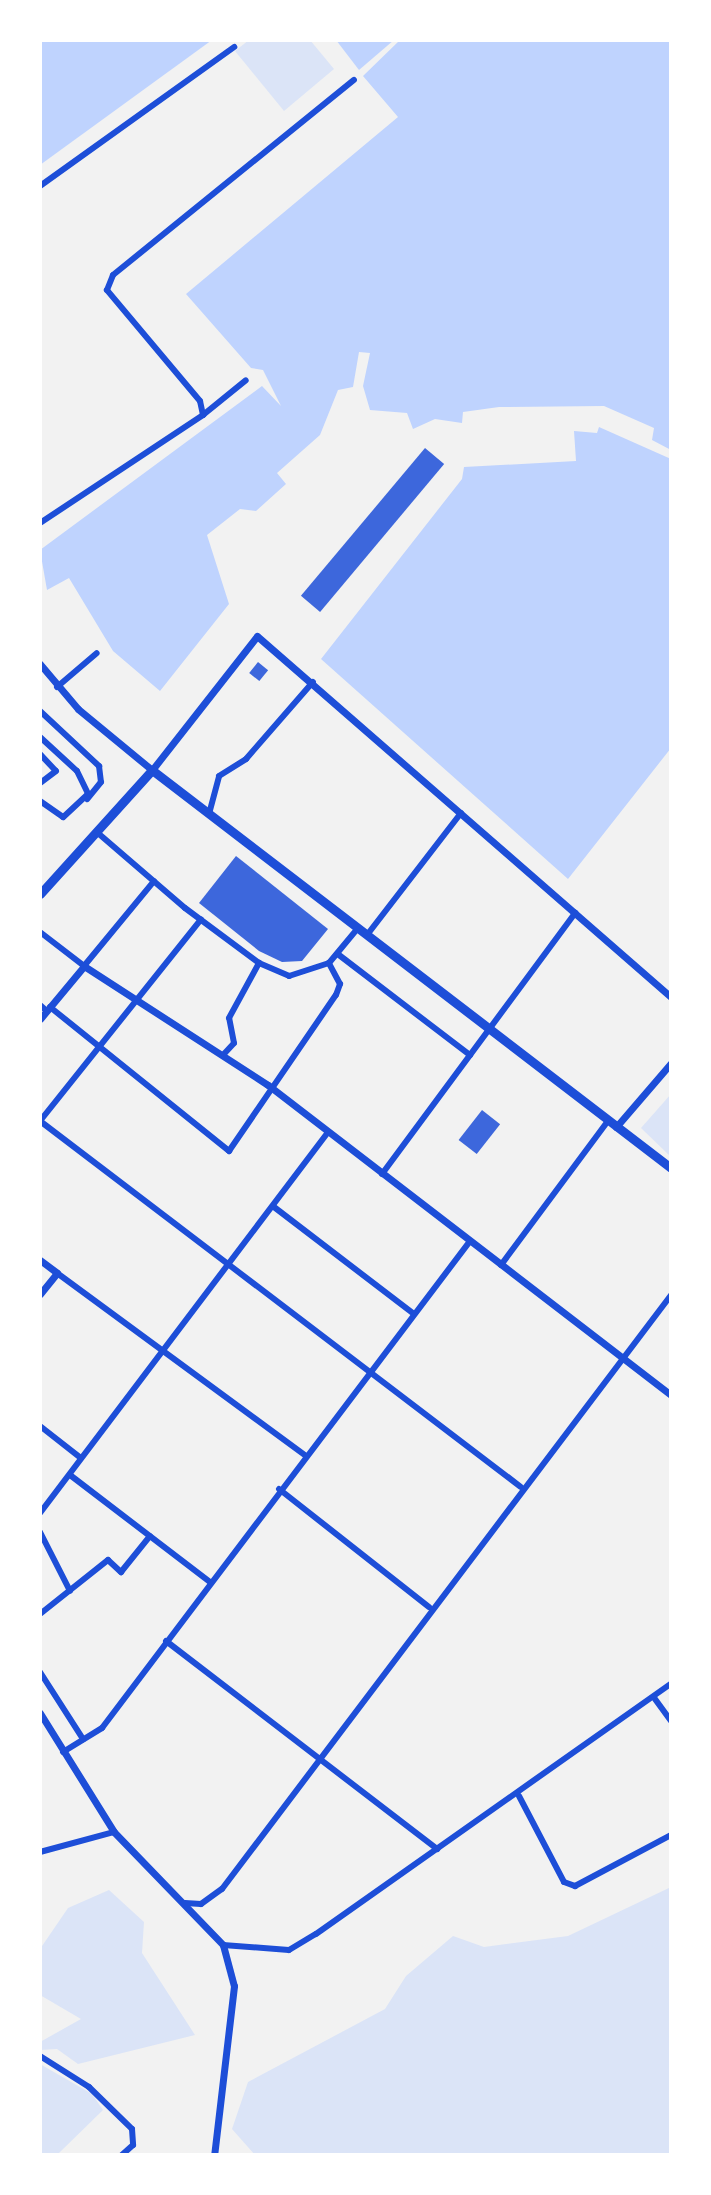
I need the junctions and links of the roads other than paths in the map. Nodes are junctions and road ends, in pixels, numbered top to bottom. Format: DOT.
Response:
graph roads {
  1 [pos="234,47"];
  2 [pos="354,80"];
  3 [pos="40,186"];
  4 [pos="246,380"];
  5 [pos="203,415"];
  6 [pos="40,523"];
  7 [pos="97,653"];
  8 [pos="40,664"];
  9 [pos="313,682"];
  10 [pos="57,687"];
  11 [pos="40,711"];
  12 [pos="40,737"];
  13 [pos="40,754"];
  14 [pos="152,770"];
  15 [pos="40,783"];
  16 [pos="87,799"];
  17 [pos="40,801"];
  18 [pos="461,813"];
  19 [pos="209,814"];
  20 [pos="99,834"];
  21 [pos="154,881"];
  22 [pos="40,894"];
  23 [pos="575,913"];
  24 [pos="201,919"];
  25 [pos="358,928"];
  26 [pos="40,932"];
  27 [pos="367,935"];
  28 [pos="339,955"];
  29 [pos="259,963"];
  30 [pos="329,963"];
  31 [pos="84,966"];
  32 [pos="671,997"];
  33 [pos="134,1003"];
  34 [pos="46,1008"];
  35 [pos="40,1019"];
  36 [pos="489,1028"];
  37 [pos="99,1047"];
  38 [pos="223,1055"];
  39 [pos="470,1055"];
  40 [pos="671,1063"];
  41 [pos="268,1085"];
  42 [pos="40,1121"];
  43 [pos="612,1124"];
  44 [pos="328,1132"];
  45 [pos="671,1168"];
  46 [pos="382,1174"];
  47 [pos="274,1207"];
  48 [pos="470,1241"];
  49 [pos="40,1260"];
  50 [pos="501,1265"];
  51 [pos="228,1266"];
  52 [pos="57,1273"];
  53 [pos="40,1294"];
  54 [pos="671,1295"];
  55 [pos="414,1314"];
  56 [pos="166,1351"];
  57 [pos="622,1358"];
  58 [pos="371,1372"];
  59 [pos="671,1395"];
  60 [pos="40,1426"];
  61 [pos="305,1455"];
  62 [pos="81,1458"];
  63 [pos="70,1475"];
  64 [pos="521,1487"];
  65 [pos="279,1489"];
  66 [pos="40,1513"];
  67 [pos="40,1532"];
  68 [pos="150,1536"];
  69 [pos="210,1582"];
  70 [pos="70,1591"];
  71 [pos="429,1607"];
  72 [pos="40,1614"];
  73 [pos="166,1641"];
  74 [pos="40,1672"];
  75 [pos="671,1684"];
  76 [pos="655,1699"];
  77 [pos="40,1713"];
  78 [pos="671,1721"];
  79 [pos="83,1739"];
  80 [pos="63,1752"];
  81 [pos="316,1756"];
  82 [pos="519,1796"];
  83 [pos="114,1832"];
  84 [pos="671,1835"];
  85 [pos="437,1849"];
  86 [pos="40,1852"];
  87 [pos="185,1903"];
  88 [pos="223,1945"];
  89 [pos="40,2056"];
  90 [pos="122,2155"];
  91 [pos="214,2155"];
  1 -- 3 [label="street"];
  2 -- 5 [label="street"];
  4 -- 5 [label="street"];
  5 -- 6 [label="street"];
  7 -- 10 [label="street"];
  8 -- 10 [label="street"];
  9 -- 14 [label="street"];
  9 -- 18 [label="street"];
  9 -- 19 [label="street"];
  10 -- 14 [label="street"];
  11 -- 16 [label="street"];
  12 -- 16 [label="street"];
  13 -- 15 [label="street"];
  14 -- 19 [label="main road"];
  14 -- 20 [label="main road"];
  16 -- 17 [label="street"];
  18 -- 23 [label="street"];
  18 -- 27 [label="street"];
  19 -- 25 [label="main road"];
  20 -- 21 [label="street"];
  20 -- 22 [label="main road"];
  21 -- 24 [label="street"];
  21 -- 31 [label="street"];
  23 -- 32 [label="street"];
  23 -- 36 [label="street"];
  24 -- 29 [label="street"];
  24 -- 33 [label="street"];
  25 -- 27 [label="main road"];
  25 -- 28 [label="street"];
  26 -- 31 [label="street"];
  27 -- 36 [label="main road"];
  28 -- 30 [label="street"];
  28 -- 39 [label="street"];
  29 -- 30 [label="street"];
  29 -- 38 [label="street"];
  30 -- 41 [label="street"];
  31 -- 33 [label="street"];
  31 -- 34 [label="street"];
  33 -- 37 [label="street"];
  33 -- 38 [label="street"];
  34 -- 35 [label="street"];
  34 -- 37 [label="street"];
  36 -- 39 [label="street"];
  36 -- 43 [label="main road"];
  37 -- 41 [label="street"];
  37 -- 42 [label="street"];
  38 -- 41 [label="street"];
  39 -- 46 [label="street"];
  40 -- 43 [label="street"];
  41 -- 44 [label="street"];
  42 -- 51 [label="street"];
  43 -- 45 [label="main road"];
  43 -- 50 [label="street"];
  44 -- 46 [label="street"];
  44 -- 47 [label="street"];
  46 -- 48 [label="street"];
  47 -- 51 [label="street"];
  47 -- 55 [label="street"];
  48 -- 50 [label="street"];
  48 -- 55 [label="street"];
  49 -- 52 [label="street"];
  50 -- 57 [label="street"];
  51 -- 56 [label="street"];
  51 -- 58 [label="street"];
  52 -- 53 [label="street"];
  52 -- 56 [label="street"];
  54 -- 57 [label="street"];
  55 -- 58 [label="street"];
  56 -- 61 [label="street"];
  56 -- 62 [label="street"];
  57 -- 59 [label="street"];
  57 -- 64 [label="street"];
  58 -- 61 [label="street"];
  58 -- 64 [label="street"];
  60 -- 62 [label="street"];
  61 -- 65 [label="street"];
  62 -- 63 [label="street"];
  63 -- 66 [label="street"];
  63 -- 68 [label="street"];
  64 -- 71 [label="street"];
  65 -- 69 [label="street"];
  65 -- 71 [label="street"];
  67 -- 70 [label="street"];
  68 -- 69 [label="street"];
  68 -- 70 [label="street"];
  69 -- 73 [label="street"];
  70 -- 72 [label="street"];
  71 -- 81 [label="street"];
  73 -- 79 [label="street"];
  73 -- 81 [label="street"];
  74 -- 79 [label="street"];
  75 -- 76 [label="street"];
  76 -- 78 [label="street"];
  76 -- 82 [label="street"];
  77 -- 80 [label="street"];
  79 -- 80 [label="street"];
  80 -- 83 [label="street"];
  81 -- 85 [label="street"];
  81 -- 87 [label="street"];
  82 -- 84 [label="street"];
  82 -- 85 [label="street"];
  83 -- 86 [label="street"];
  83 -- 87 [label="street"];
  85 -- 88 [label="street"];
  87 -- 88 [label="street"];
  88 -- 91 [label="street"];
  89 -- 90 [label="street"];
}
